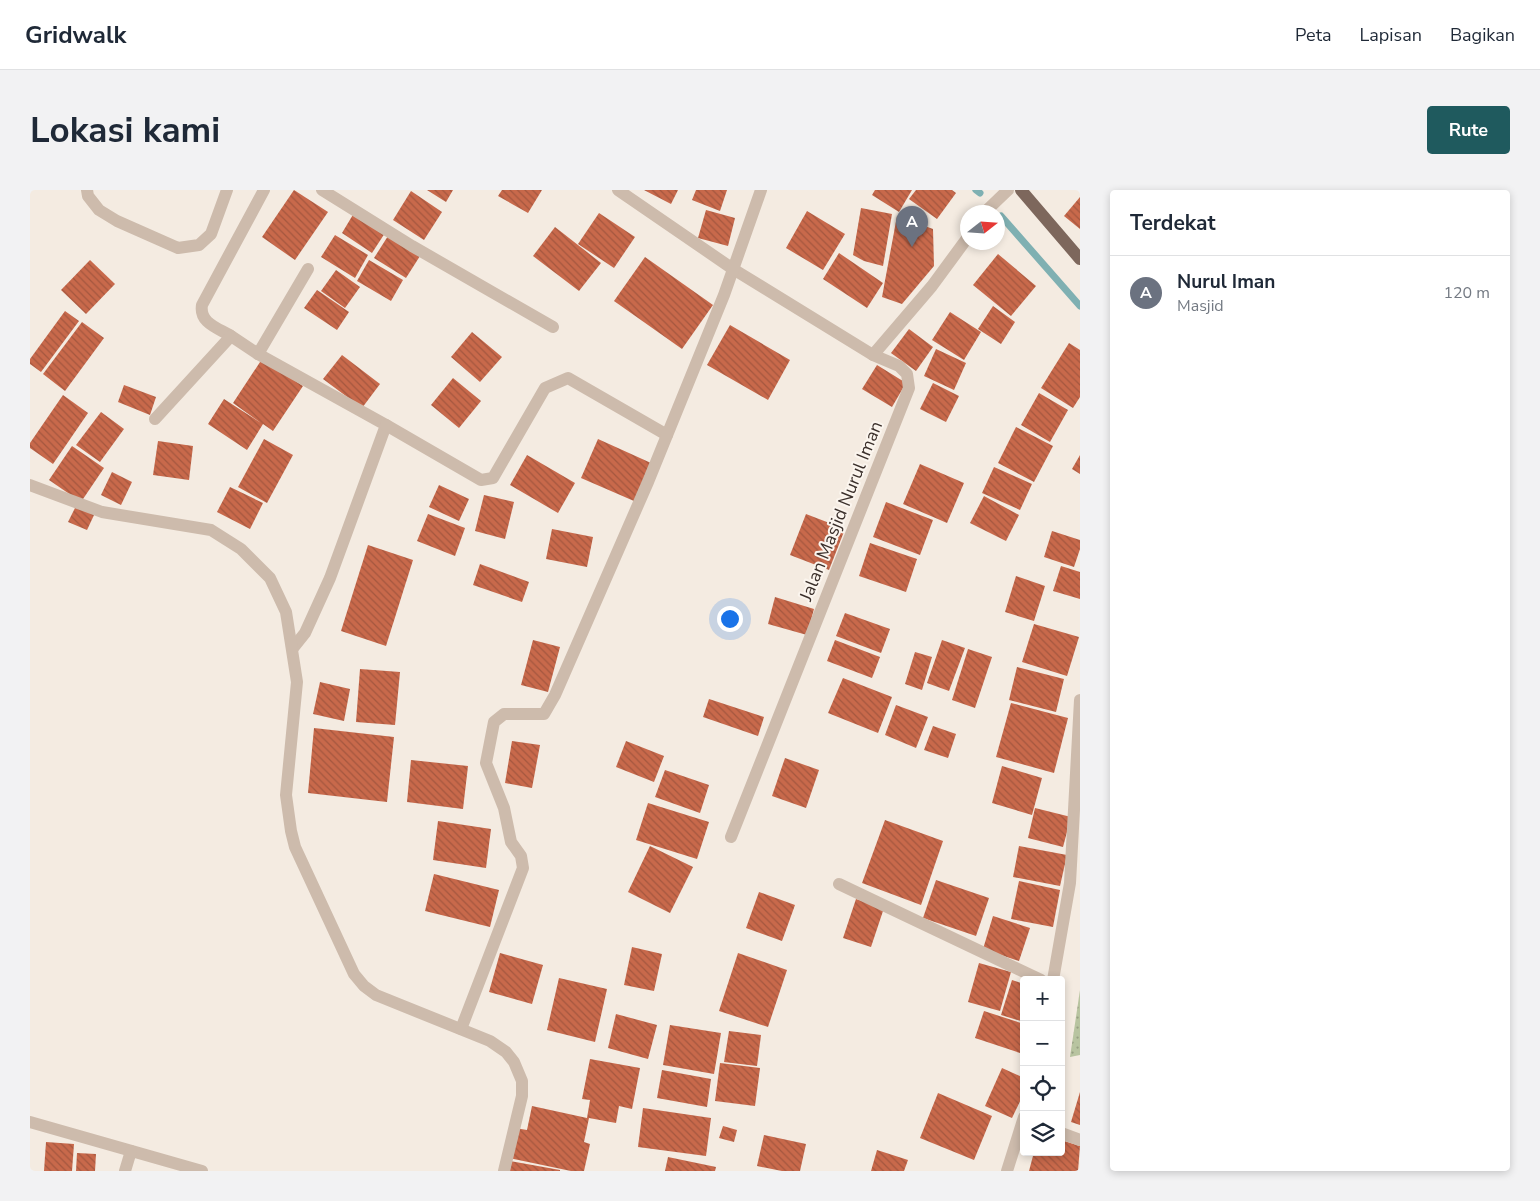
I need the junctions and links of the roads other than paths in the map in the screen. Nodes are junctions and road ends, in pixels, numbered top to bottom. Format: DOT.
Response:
graph roads {
  1 [pos="87,190"];
  2 [pos="226,190"];
  3 [pos="264,190"];
  4 [pos="322,190"];
  5 [pos="618,190"];
  6 [pos="1008,190"];
  7 [pos="1021,190"];
  8 [pos="759,191"];
  9 [pos="992,205"];
  10 [pos="960,248"];
  11 [pos="1080,259"];
  12 [pos="308,269"];
  13 [pos="733,269"];
  14 [pos="553,327"];
  15 [pos="231,336"];
  16 [pos="258,354"];
  17 [pos="874,355"];
  18 [pos="155,419"];
  19 [pos="386,425"];
  20 [pos="667,435"];
  21 [pos="30,485"];
  22 [pos="294,648"];
  23 [pos="1080,700"];
  24 [pos="1079,717"];
  25 [pos="732,837"];
  26 [pos="839,884"];
  27 [pos="1033,976"];
  28 [pos="1054,976"];
  29 [pos="461,1029"];
  30 [pos="30,1122"];
  31 [pos="1020,1130"];
  32 [pos="1065,1134"];
  33 [pos="1080,1140"];
  34 [pos="131,1151"];
  35 [pos="124,1171"];
  36 [pos="202,1171"];
  37 [pos="504,1171"];
  38 [pos="1007,1171"];
  1 -- 2 [label="street"];
  3 -- 15 [label="street"];
  4 -- 14 [label="street"];
  5 -- 13 [label="street, Jalan Masjid Nurul Iman"];
  6 -- 9 [label="street"];
  7 -- 11 [label="main road"];
  8 -- 13 [label="street"];
  10 -- 17 [label="street"];
  12 -- 16 [label="street"];
  13 -- 17 [label="street, Jalan Masjid Nurul Iman"];
  13 -- 20 [label="street"];
  15 -- 16 [label="street"];
  15 -- 18 [label="street"];
  16 -- 19 [label="street"];
  17 -- 25 [label="street, Jalan Masjid Nurul Iman"];
  19 -- 20 [label="street"];
  19 -- 22 [label="street"];
  20 -- 29 [label="street"];
  21 -- 22 [label="street"];
  22 -- 29 [label="street"];
  23 -- 24 [label="street"];
  24 -- 28 [label="street"];
  26 -- 27 [label="street"];
  29 -- 37 [label="street"];
  30 -- 34 [label="street"];
  31 -- 38 [label="street"];
  32 -- 33 [label="street"];
  34 -- 35 [label="street"];
  34 -- 36 [label="street"];
}
